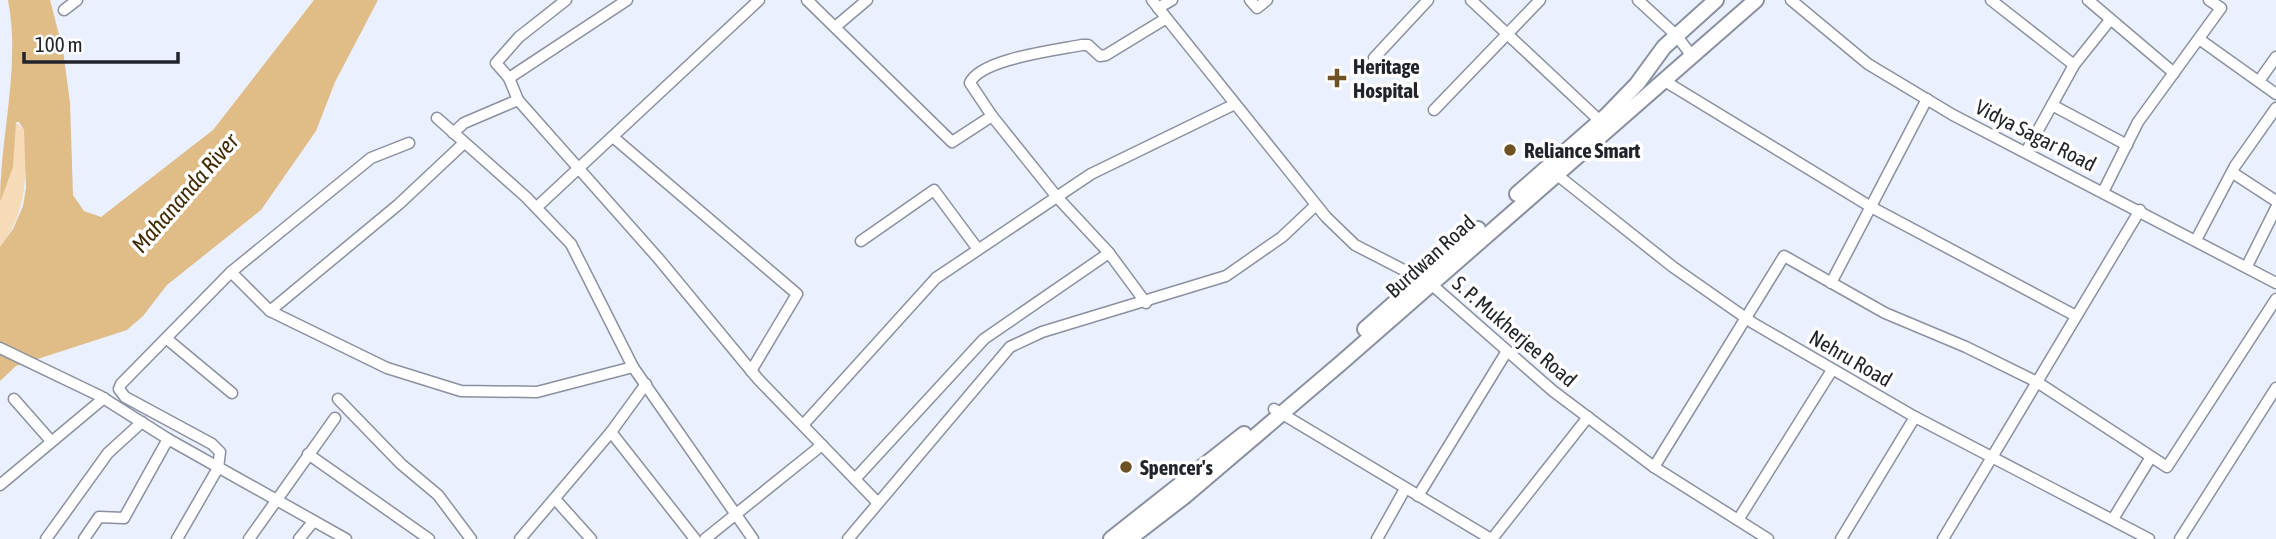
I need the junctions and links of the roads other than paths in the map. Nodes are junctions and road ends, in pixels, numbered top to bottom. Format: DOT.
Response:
graph roads {
  1 [pos="77,0"];
  2 [pos="566,0"];
  3 [pos="627,0"];
  4 [pos="760,0"];
  5 [pos="807,0"];
  6 [pos="867,0"];
  7 [pos="1172,0"];
  8 [pos="1250,0"];
  9 [pos="1266,0"];
  10 [pos="1428,0"];
  11 [pos="1471,0"];
  12 [pos="1540,0"];
  13 [pos="1638,0"];
  14 [pos="1716,0"];
  15 [pos="1756,0"];
  16 [pos="1791,0"];
  17 [pos="1992,0"];
  18 [pos="2088,0"];
  19 [pos="2209,0"];
  20 [pos="1155,4"];
  21 [pos="64,10"];
  22 [pos="1165,19"];
  23 [pos="2110,20"];
  24 [pos="835,27"];
  25 [pos="1507,35"];
  26 [pos="1676,35"];
  27 [pos="2199,39"];
  28 [pos="1692,56"];
  29 [pos="2276,57"];
  30 [pos="1374,58"];
  31 [pos="2074,65"];
  32 [pos="2174,73"];
  33 [pos="509,78"];
  34 [pos="1663,80"];
  35 [pos="2259,81"];
  36 [pos="2276,94"];
  37 [pos="1927,99"];
  38 [pos="518,100"];
  39 [pos="1233,105"];
  40 [pos="2052,105"];
  41 [pos="2276,108"];
  42 [pos="1434,110"];
  43 [pos="992,116"];
  44 [pos="437,118"];
  45 [pos="1600,121"];
  46 [pos="453,133"];
  47 [pos="613,136"];
  48 [pos="409,143"];
  49 [pos="464,143"];
  50 [pos="2127,145"];
  51 [pos="2026,152"];
  52 [pos="579,168"];
  53 [pos="1552,171"];
  54 [pos="2233,173"];
  55 [pos="2103,192"];
  56 [pos="1057,197"];
  57 [pos="2276,201"];
  58 [pos="1316,205"];
  59 [pos="537,207"];
  60 [pos="1871,207"];
  61 [pos="2276,208"];
  62 [pos="2140,210"];
  63 [pos="2196,240"];
  64 [pos="861,241"];
  65 [pos="977,248"];
  66 [pos="1108,253"];
  67 [pos="2246,266"];
  68 [pos="231,272"];
  69 [pos="1427,281"];
  70 [pos="1831,283"];
  71 [pos="2276,283"];
  72 [pos="2276,299"];
  73 [pos="1146,303"];
  74 [pos="270,311"];
  75 [pos="2076,316"];
  76 [pos="1746,317"];
  77 [pos="167,339"];
  78 [pos="0,348"];
  79 [pos="1507,351"];
  80 [pos="633,367"];
  81 [pos="1832,370"];
  82 [pos="751,371"];
  83 [pos="2037,382"];
  84 [pos="646,384"];
  85 [pos="2276,388"];
  86 [pos="232,393"];
  87 [pos="100,396"];
  88 [pos="14,398"];
  89 [pos="338,399"];
  90 [pos="1278,412"];
  91 [pos="335,418"];
  92 [pos="1588,418"];
  93 [pos="1915,418"];
  94 [pos="142,422"];
  95 [pos="803,425"];
  96 [pos="611,432"];
  97 [pos="168,439"];
  98 [pos="51,441"];
  99 [pos="822,445"];
  100 [pos="308,454"];
  101 [pos="1992,457"];
  102 [pos="2151,457"];
  103 [pos="1654,467"];
  104 [pos="218,468"];
  105 [pos="855,479"];
  106 [pos="0,485"];
  107 [pos="1405,489"];
  108 [pos="1418,496"];
  109 [pos="555,499"];
  110 [pos="275,500"];
  111 [pos="878,503"];
  112 [pos="737,515"];
  113 [pos="2113,519"];
  114 [pos="1738,520"];
  115 [pos="313,522"];
  116 [pos="179,538"];
  117 [pos="46,539"];
  118 [pos="84,539"];
  119 [pos="249,539"];
  120 [pos="299,539"];
  121 [pos="346,539"];
  122 [pos="429,539"];
  123 [pos="471,539"];
  124 [pos="520,539"];
  125 [pos="592,539"];
  126 [pos="695,539"];
  127 [pos="705,539"];
  128 [pos="753,539"];
  129 [pos="848,539"];
  130 [pos="1111,539"];
  131 [pos="1129,539"];
  132 [pos="1377,539"];
  133 [pos="1491,539"];
  134 [pos="1768,539"];
  135 [pos="1841,539"];
  136 [pos="1943,539"];
  137 [pos="2149,539"];
  138 [pos="2180,539"];
  1 -- 21 [label="street"];
  2 -- 33 [label="street"];
  3 -- 33 [label="street"];
  4 -- 47 [label="street"];
  5 -- 24 [label="street"];
  6 -- 24 [label="street"];
  7 -- 20 [label="street"];
  8 -- 9 [label="street"];
  10 -- 30 [label="street"];
  11 -- 25 [label="street"];
  12 -- 25 [label="street"];
  13 -- 26 [label="street"];
  14 -- 26 [label="main road, Burdwan Road"];
  15 -- 28 [label="main road, Burdwan Road"];
  16 -- 37 [label="street, Vidya Sagar Road"];
  17 -- 31 [label="street"];
  18 -- 23 [label="street"];
  19 -- 27 [label="street"];
  20 -- 22 [label="street, S. P. Mukherjee Road"];
  22 -- 39 [label="street, S. P. Mukherjee Road"];
  22 -- 43 [label="street"];
  23 -- 31 [label="street"];
  23 -- 32 [label="street"];
  24 -- 43 [label="street"];
  25 -- 42 [label="street"];
  25 -- 45 [label="street"];
  26 -- 28 [label="street"];
  26 -- 45 [label="main road, Burdwan Road"];
  27 -- 32 [label="street"];
  27 -- 35 [label="street"];
  28 -- 34 [label="main road, Burdwan Road"];
  29 -- 35 [label="street"];
  31 -- 40 [label="street"];
  32 -- 50 [label="street"];
  33 -- 38 [label="street"];
  34 -- 53 [label="main road, Burdwan Road"];
  34 -- 60 [label="street"];
  35 -- 36 [label="street"];
  37 -- 51 [label="street, Vidya Sagar Road"];
  37 -- 60 [label="street"];
  38 -- 46 [label="street"];
  38 -- 52 [label="street"];
  39 -- 56 [label="street"];
  39 -- 58 [label="street, S. P. Mukherjee Road"];
  40 -- 50 [label="street"];
  40 -- 51 [label="street"];
  41 -- 54 [label="street"];
  43 -- 56 [label="street"];
  44 -- 46 [label="street"];
  45 -- 53 [label="main road, Burdwan Road"];
  46 -- 49 [label="street"];
  47 -- 52 [label="street"];
  47 -- 82 [label="street"];
  48 -- 68 [label="street"];
  49 -- 59 [label="street"];
  49 -- 74 [label="street"];
  50 -- 55 [label="street"];
  51 -- 55 [label="street, Vidya Sagar Road"];
  52 -- 59 [label="street"];
  52 -- 82 [label="street"];
  53 -- 69 [label="main road, Burdwan Road"];
  53 -- 76 [label="street, Nehru Road"];
  54 -- 57 [label="street"];
  54 -- 63 [label="street"];
  55 -- 62 [label="street, Vidya Sagar Road"];
  56 -- 65 [label="street"];
  56 -- 66 [label="street"];
  58 -- 69 [label="street, S. P. Mukherjee Road"];
  58 -- 73 [label="street"];
  59 -- 80 [label="street"];
  60 -- 70 [label="street"];
  60 -- 75 [label="street"];
  61 -- 67 [label="street"];
  62 -- 63 [label="street, Vidya Sagar Road"];
  62 -- 75 [label="street"];
  63 -- 67 [label="street, Vidya Sagar Road"];
  64 -- 65 [label="street"];
  65 -- 95 [label="street"];
  66 -- 73 [label="street"];
  66 -- 105 [label="street"];
  67 -- 71 [label="street, Vidya Sagar Road"];
  68 -- 74 [label="street"];
  68 -- 77 [label="street"];
  69 -- 79 [label="street, S. P. Mukherjee Road"];
  69 -- 90 [label="main road, Burdwan Road"];
  70 -- 76 [label="street"];
  70 -- 83 [label="street"];
  72 -- 102 [label="street"];
  73 -- 111 [label="street"];
  74 -- 80 [label="street"];
  75 -- 83 [label="street"];
  76 -- 81 [label="street, Nehru Road"];
  76 -- 103 [label="street"];
  77 -- 86 [label="street"];
  77 -- 104 [label="street"];
  78 -- 87 [label="street"];
  79 -- 92 [label="street, S. P. Mukherjee Road"];
  79 -- 108 [label="street"];
  80 -- 84 [label="street"];
  81 -- 93 [label="street, Nehru Road"];
  81 -- 114 [label="street"];
  82 -- 95 [label="street"];
  83 -- 101 [label="street"];
  83 -- 102 [label="street"];
  84 -- 96 [label="street"];
  84 -- 112 [label="street"];
  85 -- 138 [label="street"];
  87 -- 94 [label="street"];
  87 -- 98 [label="street"];
  88 -- 98 [label="street"];
  89 -- 123 [label="street"];
  90 -- 107 [label="street"];
  90 -- 130 [label="main road, Burdwan Road"];
  90 -- 131 [label="main road, Burdwan Road"];
  91 -- 100 [label="street"];
  92 -- 103 [label="street, S. P. Mukherjee Road"];
  92 -- 133 [label="street"];
  93 -- 101 [label="street, Nehru Road"];
  93 -- 135 [label="street"];
  94 -- 97 [label="street"];
  94 -- 117 [label="street"];
  95 -- 99 [label="street"];
  96 -- 109 [label="street"];
  96 -- 126 [label="street"];
  97 -- 104 [label="street"];
  97 -- 118 [label="street"];
  98 -- 106 [label="street"];
  99 -- 105 [label="street"];
  99 -- 112 [label="street"];
  100 -- 110 [label="street"];
  100 -- 122 [label="street"];
  101 -- 113 [label="street, Nehru Road"];
  101 -- 136 [label="street"];
  102 -- 113 [label="street"];
  103 -- 114 [label="street, S. P. Mukherjee Road"];
  104 -- 110 [label="street"];
  104 -- 116 [label="street"];
  105 -- 111 [label="street"];
  107 -- 108 [label="street"];
  107 -- 132 [label="street"];
  108 -- 133 [label="street"];
  109 -- 124 [label="street"];
  109 -- 125 [label="street"];
  110 -- 115 [label="street"];
  110 -- 119 [label="street"];
  111 -- 129 [label="street"];
  112 -- 127 [label="street"];
  112 -- 128 [label="street"];
  113 -- 137 [label="street, Nehru Road"];
  114 -- 134 [label="street, S. P. Mukherjee Road"];
  115 -- 120 [label="street"];
  115 -- 121 [label="street"];
}
